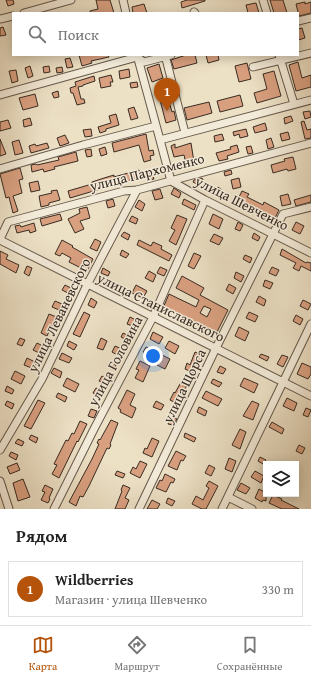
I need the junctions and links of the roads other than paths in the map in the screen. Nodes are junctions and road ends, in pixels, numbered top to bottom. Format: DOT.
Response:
graph roads {
  1 [pos="71,0"];
  2 [pos="123,0"];
  3 [pos="263,0"];
  4 [pos="28,12"];
  5 [pos="126,12"];
  6 [pos="267,12"];
  7 [pos="12,16"];
  8 [pos="311,18"];
  9 [pos="0,20"];
  10 [pos="299,21"];
  11 [pos="311,53"];
  12 [pos="299,55"];
  13 [pos="137,56"];
  14 [pos="167,56"];
  15 [pos="292,56"];
  16 [pos="280,58"];
  17 [pos="253,67"];
  18 [pos="0,94"];
  19 [pos="311,100"];
  20 [pos="294,104"];
  21 [pos="156,126"];
  22 [pos="185,133"];
  23 [pos="160,140"];
  24 [pos="311,143"];
  25 [pos="0,169"];
  26 [pos="171,181"];
  27 [pos="137,190"];
  28 [pos="205,200"];
  29 [pos="311,207"];
  30 [pos="273,234"];
  31 [pos="0,240"];
  32 [pos="311,253"];
  33 [pos="87,285"];
  34 [pos="153,317"];
  35 [pos="311,324"];
  36 [pos="216,348"];
  37 [pos="283,382"];
  38 [pos="311,396"];
  39 [pos="0,450"];
  40 [pos="0,481"];
  41 [pos="228,497"];
  42 [pos="9,509"];
  43 [pos="54,509"];
  44 [pos="139,509"];
  45 [pos="222,509"];
  46 [pos="252,509"];
  1 -- 4 [label="street"];
  2 -- 5 [label="street"];
  3 -- 6 [label="street"];
  7 -- 9 [label="street"];
  8 -- 10 [label="street"];
  11 -- 12 [label="street"];
  13 -- 14 [label="street"];
  13 -- 18 [label="street"];
  13 -- 21 [label="street"];
  14 -- 22 [label="street"];
  15 -- 16 [label="street"];
  16 -- 17 [label="street"];
  16 -- 20 [label="street"];
  19 -- 20 [label="street"];
  20 -- 22 [label="street"];
  21 -- 23 [label="street"];
  21 -- 25 [label="street"];
  22 -- 23 [label="street"];
  23 -- 26 [label="street"];
  24 -- 26 [label="street, улица Пархоменко"];
  26 -- 27 [label="street, улица Пархоменко"];
  26 -- 28 [label="street, улица Шевченко"];
  27 -- 31 [label="street, улица Пархоменко"];
  27 -- 33 [label="street, улица Леваневского"];
  28 -- 30 [label="street, улица Шевченко"];
  28 -- 34 [label="street, улица Головина"];
  29 -- 30 [label="street, улица Щорса"];
  30 -- 32 [label="street, улица Шевченко"];
  30 -- 36 [label="street, улица Щорса"];
  31 -- 33 [label="street, улица Станиславского"];
  33 -- 34 [label="street, улица Станиславского"];
  33 -- 39 [label="street, улица Леваневского"];
  34 -- 36 [label="street, улица Станиславского"];
  34 -- 43 [label="street, улица Головина"];
  35 -- 37 [label="street"];
  36 -- 37 [label="street, улица Станиславского"];
  36 -- 44 [label="street, улица Щорса"];
  37 -- 38 [label="street, улица Станиславского"];
  37 -- 41 [label="street"];
  40 -- 42 [label="street"];
  41 -- 45 [label="street"];
  41 -- 46 [label="street"];
}
